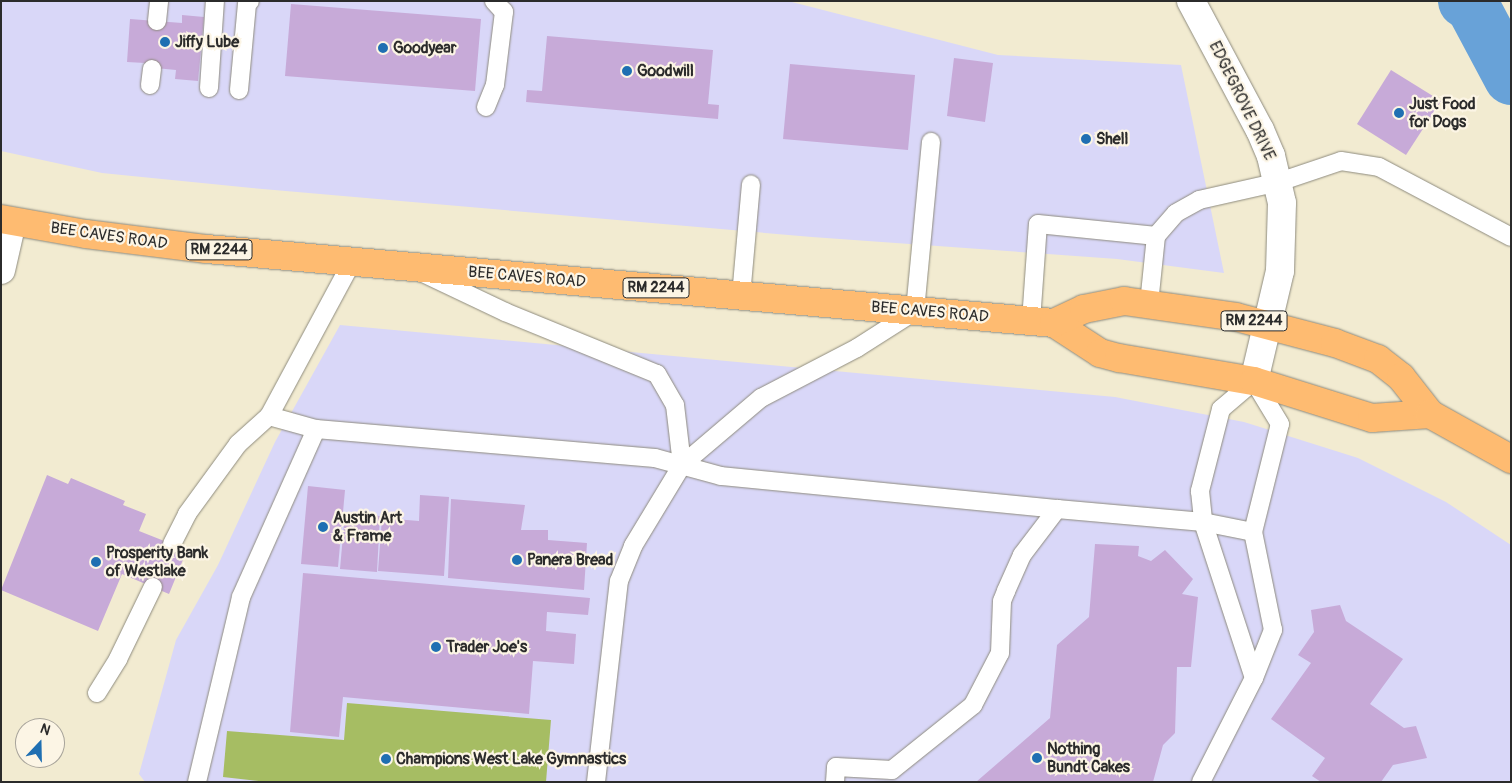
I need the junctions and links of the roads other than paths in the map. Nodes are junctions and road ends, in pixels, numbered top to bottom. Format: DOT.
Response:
graph roads {
  1 [pos="159,1"];
  2 [pos="215,1"];
  3 [pos="250,1"];
  4 [pos="494,1"];
  5 [pos="1191,1"];
  6 [pos="156,21"];
  7 [pos="209,88"];
  8 [pos="239,90"];
  9 [pos="486,107"];
  10 [pos="931,142"];
  11 [pos="1279,182"];
  12 [pos="751,184"];
  13 [pos="7,220"];
  14 [pos="1156,236"];
  15 [pos="1511,237"];
  16 [pos="352,262"];
  17 [pos="409,267"];
  18 [pos="1,270"];
  19 [pos="741,296"];
  20 [pos="1149,304"];
  21 [pos="915,311"];
  22 [pos="1043,322"];
  23 [pos="1268,324"];
  24 [pos="1254,381"];
  25 [pos="1430,414"];
  26 [pos="269,416"];
  27 [pos="316,429"];
  28 [pos="1511,459"];
  29 [pos="682,465"];
  30 [pos="1057,509"];
  31 [pos="1202,522"];
  32 [pos="1253,532"];
  33 [pos="172,544"];
  34 [pos="153,587"];
  35 [pos="1254,678"];
  36 [pos="97,693"];
  37 [pos="196,782"];
  38 [pos="596,782"];
  39 [pos="835,782"];
  40 [pos="1202,782"];
  1 -- 6 [label="lane"];
  2 -- 7 [label="lane"];
  3 -- 8 [label="lane"];
  4 -- 9 [label="lane"];
  5 -- 11 [label="street, EDGEGROVE DRIVE"];
  10 -- 21 [label="lane"];
  11 -- 14 [label="lane"];
  11 -- 15 [label="lane"];
  11 -- 23 [label="street, EDGEGROVE DRIVE"];
  12 -- 19 [label="lane"];
  13 -- 16 [label="main road, BEE CAVES ROAD / RM 2244"];
  13 -- 18 [label="street"];
  14 -- 20 [label="lane"];
  14 -- 22 [label="lane"];
  16 -- 17 [label="main road, BEE CAVES ROAD / RM 2244"];
  16 -- 26 [label="lane"];
  17 -- 19 [label="main road, BEE CAVES ROAD / RM 2244"];
  17 -- 29 [label="lane"];
  19 -- 21 [label="main road, BEE CAVES ROAD / RM 2244"];
  20 -- 22 [label="main road, BEE CAVES ROAD / RM 2244"];
  20 -- 23 [label="main road, BEE CAVES ROAD / RM 2244"];
  21 -- 22 [label="main road, BEE CAVES ROAD / RM 2244"];
  21 -- 29 [label="lane"];
  22 -- 24 [label="main road, BEE CAVES ROAD / RM 2244"];
  23 -- 24 [label="street, EDGEGROVE DRIVE"];
  23 -- 25 [label="main road, BEE CAVES ROAD / RM 2244"];
  24 -- 25 [label="main road, BEE CAVES ROAD / RM 2244"];
  24 -- 31 [label="lane"];
  24 -- 32 [label="lane"];
  25 -- 28 [label="main road, BEE CAVES ROAD / RM 2244"];
  26 -- 27 [label="lane"];
  26 -- 33 [label="lane"];
  27 -- 29 [label="lane"];
  27 -- 37 [label="lane"];
  29 -- 30 [label="lane"];
  29 -- 38 [label="lane"];
  30 -- 31 [label="lane"];
  30 -- 39 [label="lane"];
  31 -- 32 [label="lane"];
  31 -- 35 [label="lane"];
  32 -- 35 [label="lane"];
  34 -- 36 [label="lane"];
  35 -- 40 [label="lane"];
}
